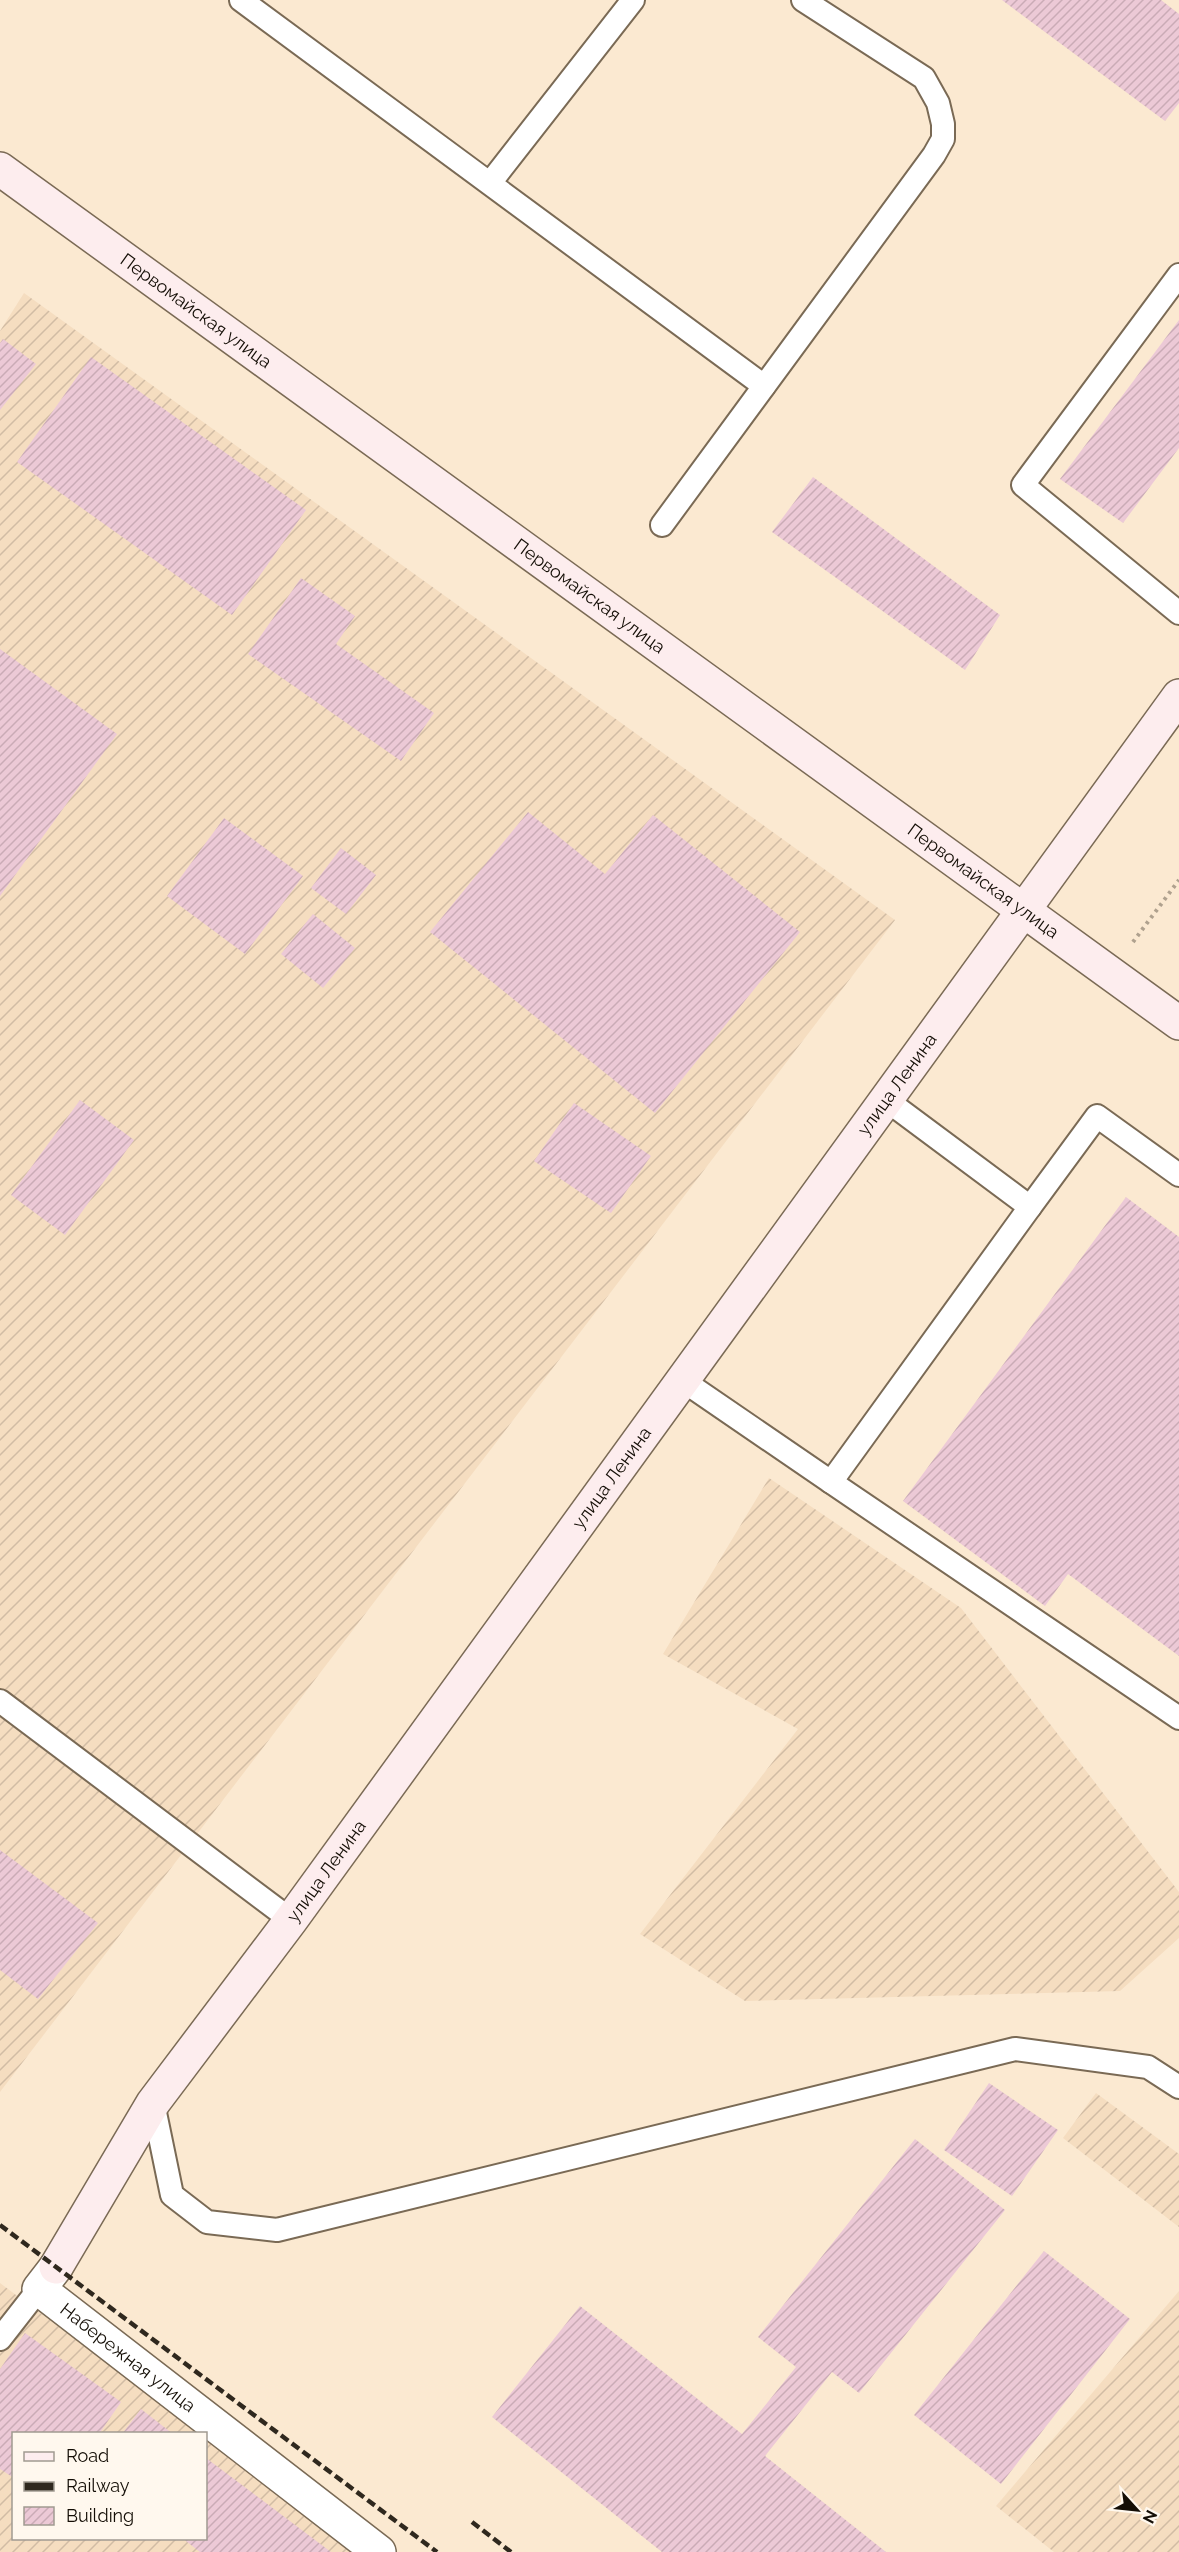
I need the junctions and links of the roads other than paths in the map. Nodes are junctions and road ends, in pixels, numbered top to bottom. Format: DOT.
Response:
graph roads {
  1 [pos="241,0"];
  2 [pos="633,0"];
  3 [pos="803,0"];
  4 [pos="0,169"];
  5 [pos="490,183"];
  6 [pos="1179,275"];
  7 [pos="764,386"];
  8 [pos="662,525"];
  9 [pos="1179,613"];
  10 [pos="1179,696"];
  11 [pos="1023,909"];
  12 [pos="1179,1023"];
  13 [pos="885,1099"];
  14 [pos="1179,1175"];
  15 [pos="1030,1207"];
  16 [pos="682,1380"];
  17 [pos="831,1482"];
  18 [pos="0,1701"];
  19 [pos="1179,1718"];
  20 [pos="291,1920"];
  21 [pos="1179,2087"];
  22 [pos="153,2103"];
  23 [pos="47,2278"];
  24 [pos="0,2339"];
  25 [pos="379,2552"];
  1 -- 5 [label="lane"];
  2 -- 5 [label="lane"];
  3 -- 7 [label="lane"];
  4 -- 11 [label="street, Первомайская улица"];
  5 -- 7 [label="lane"];
  6 -- 9 [label="lane"];
  7 -- 8 [label="lane"];
  10 -- 11 [label="street, улица Ленина"];
  11 -- 12 [label="street, Первомайская улица"];
  11 -- 13 [label="street, улица Ленина"];
  13 -- 15 [label="lane"];
  13 -- 16 [label="street, улица Ленина"];
  14 -- 15 [label="lane"];
  15 -- 17 [label="lane"];
  16 -- 17 [label="lane"];
  16 -- 20 [label="street, улица Ленина"];
  17 -- 19 [label="lane"];
  18 -- 20 [label="lane"];
  20 -- 22 [label="street, улица Ленина"];
  21 -- 22 [label="lane"];
  22 -- 23 [label="street, улица Ленина"];
  23 -- 24 [label="lane"];
  23 -- 25 [label="street, Набережная улица"];
}
